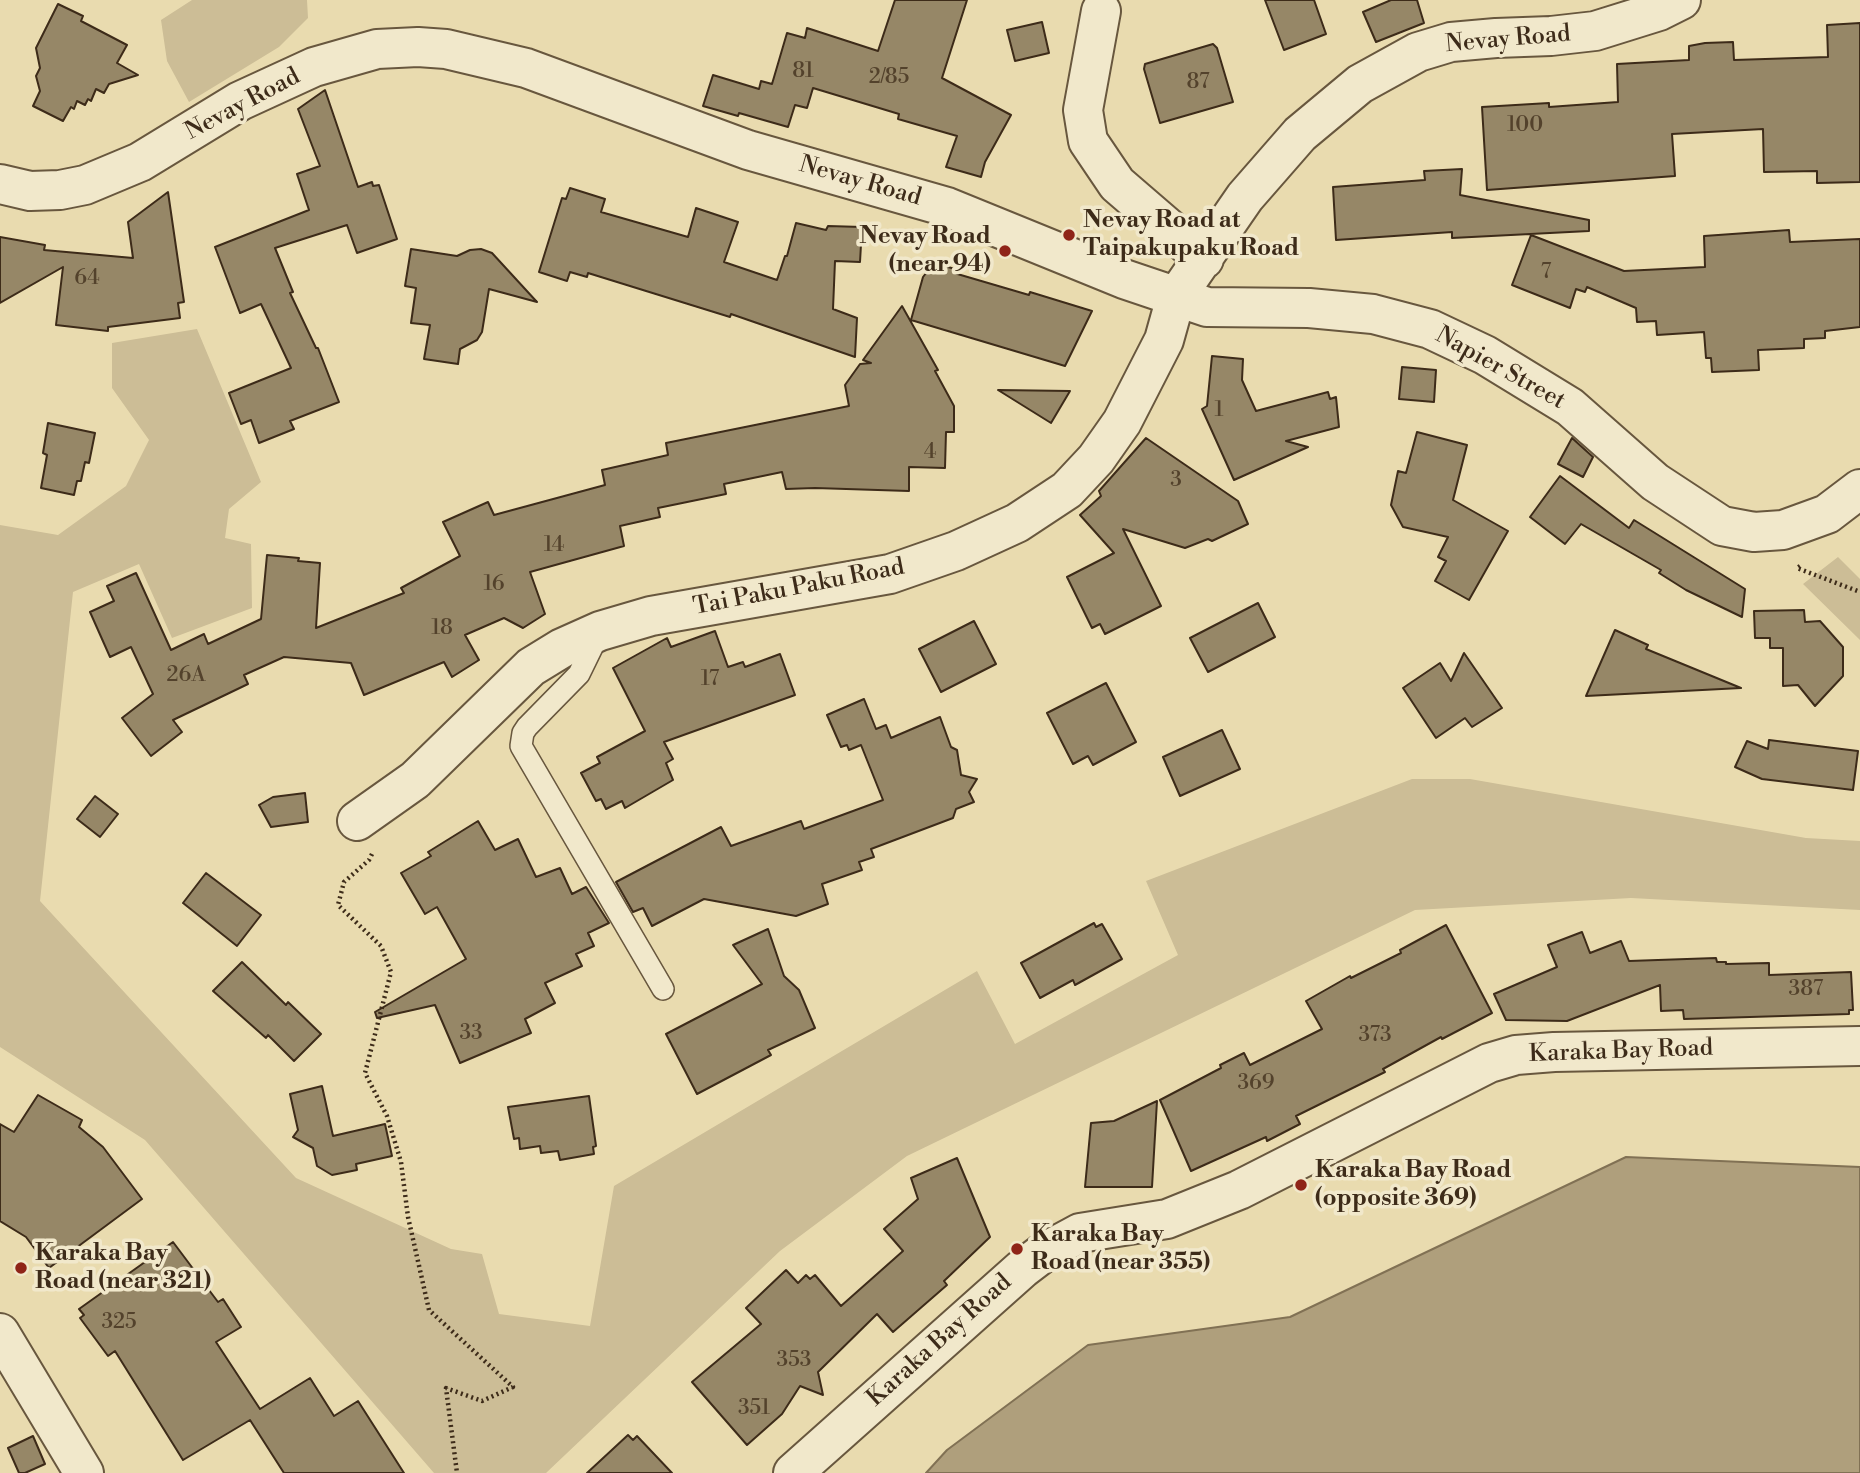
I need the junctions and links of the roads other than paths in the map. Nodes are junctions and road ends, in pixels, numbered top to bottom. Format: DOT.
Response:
graph roads {
  1 [pos="1681,0"];
  2 [pos="1101,11"];
  3 [pos="0,184"];
  4 [pos="1204,259"];
  5 [pos="1176,297"];
  6 [pos="1860,489"];
  7 [pos="600,631"];
  8 [pos="365,836"];
  9 [pos="663,989"];
  10 [pos="1860,1046"];
  11 [pos="0,1333"];
  12 [pos="84,1473"];
  13 [pos="793,1473"];
  1 -- 4 [label="street, Nevay Road"];
  2 -- 4 [label="street"];
  3 -- 5 [label="street, Nevay Road"];
  4 -- 5 [label="street, Nevay Road"];
  5 -- 6 [label="street, Napier Street"];
  5 -- 7 [label="street, Tai Paku Paku Road"];
  7 -- 8 [label="street, Tai Paku Paku Road"];
  7 -- 9 [label="lane"];
  10 -- 13 [label="street, Karaka Bay Road"];
  11 -- 12 [label="street"];
}
